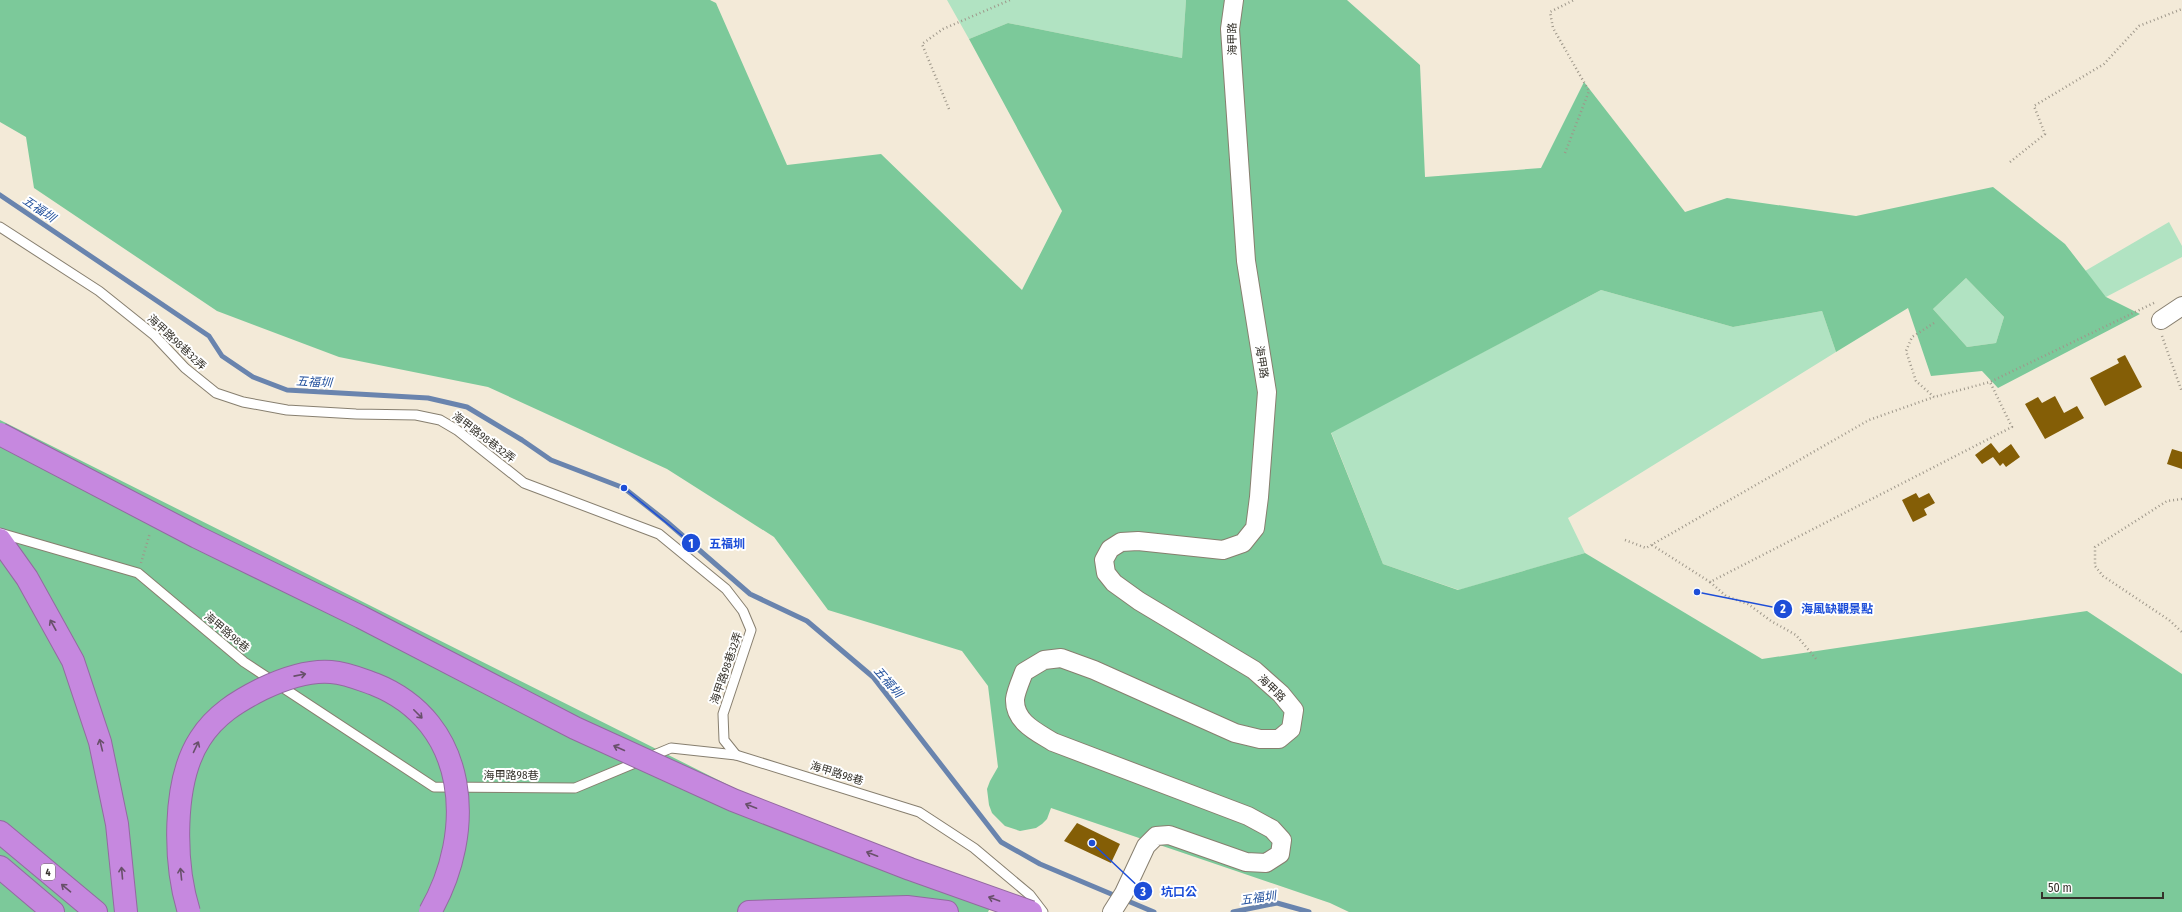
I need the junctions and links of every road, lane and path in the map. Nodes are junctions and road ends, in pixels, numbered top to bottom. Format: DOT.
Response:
graph roads {
  1 [pos="1010,0"];
  2 [pos="1234,0"];
  3 [pos="1574,0"];
  4 [pos="2182,9"];
  5 [pos="949,109"];
  6 [pos="1565,153"];
  7 [pos="2010,162"];
  8 [pos="0,227"];
  9 [pos="2182,306"];
  10 [pos="2161,311"];
  11 [pos="1934,323"];
  12 [pos="1990,382"];
  13 [pos="2182,392"];
  14 [pos="1934,397"];
  15 [pos="0,434"];
  16 [pos="2182,498"];
  17 [pos="0,533"];
  18 [pos="0,540"];
  19 [pos="1625,540"];
  20 [pos="1652,545"];
  21 [pos="1710,582"];
  22 [pos="2182,632"];
  23 [pos="1817,660"];
  24 [pos="736,755"];
  25 [pos="0,832"];
  26 [pos="0,867"];
  27 [pos="0,878"];
  28 [pos="51,912"];
  29 [pos="96,912"];
  30 [pos="126,912"];
  31 [pos="189,912"];
  32 [pos="430,912"];
  33 [pos="749,912"];
  34 [pos="947,912"];
  35 [pos="1031,912"];
  36 [pos="1043,912"];
  37 [pos="1112,912"];
  1 -- 5 [label="path"];
  2 -- 37 [label="street, 海甲路"];
  3 -- 6 [label="path"];
  4 -- 7 [label="path"];
  8 -- 24 [label="lane, 海甲路98巷32弄"];
  9 -- 10 [label="street"];
  10 -- 12 [label="path"];
  10 -- 13 [label="path"];
  11 -- 14 [label="path"];
  12 -- 14 [label="path"];
  12 -- 21 [label="path"];
  14 -- 20 [label="path"];
  35 -- 15 [label="highway, one-way, bridge"];
  16 -- 22 [label="path"];
  17 -- 24 [label="lane, 海甲路98巷"];
  30 -- 18 [label="highway, one-way"];
  19 -- 20 [label="path"];
  20 -- 21 [label="path"];
  21 -- 23 [label="path"];
  24 -- 36 [label="lane, 海甲路98巷"];
  29 -- 25 [label="highway, 4, one-way"];
  26 -- 28 [label="highway"];
  27 -- 28 [label="highway"];
  31 -- 32 [label="highway, one-way, bridge"];
  33 -- 34 [label="highway"];
}
